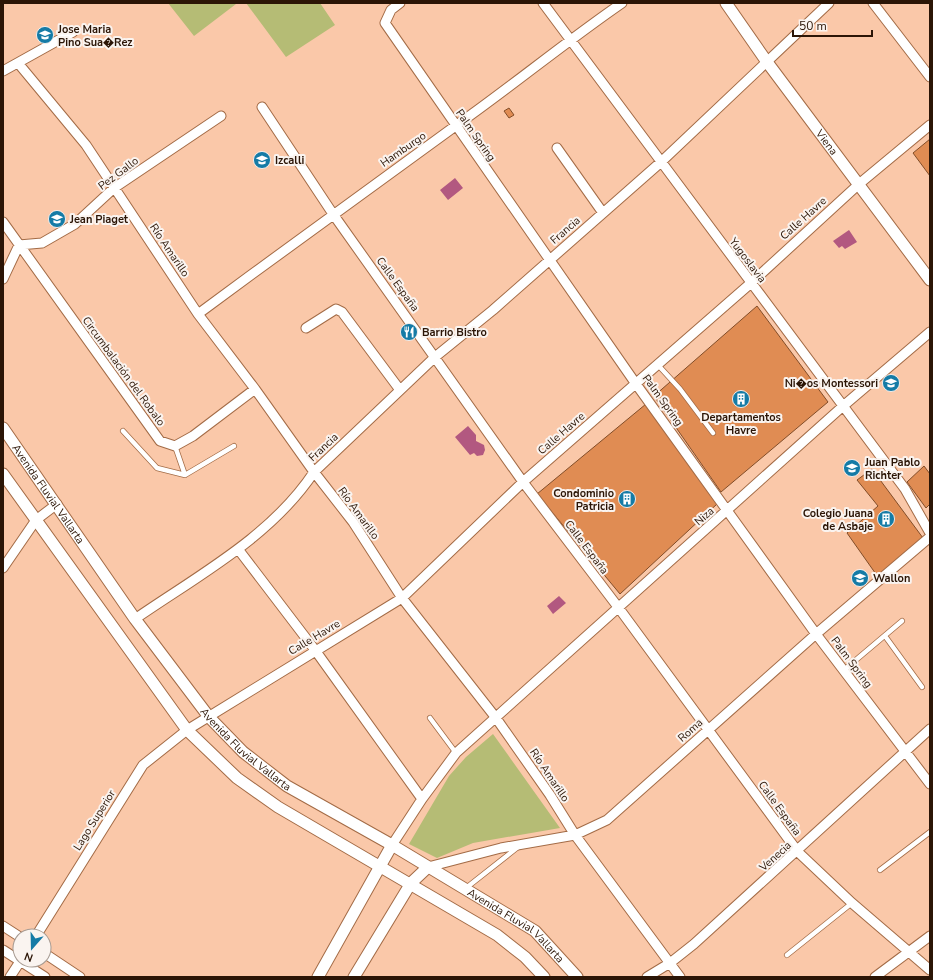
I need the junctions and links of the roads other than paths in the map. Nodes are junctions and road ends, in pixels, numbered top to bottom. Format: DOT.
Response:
graph roads {
  1 [pos="400,3"];
  2 [pos="543,3"];
  3 [pos="622,3"];
  4 [pos="726,3"];
  5 [pos="829,3"];
  6 [pos="873,3"];
  7 [pos="820,6"];
  8 [pos="73,32"];
  9 [pos="569,40"];
  10 [pos="767,62"];
  11 [pos="18,63"];
  12 [pos="3,71"];
  13 [pos="930,77"];
  14 [pos="262,107"];
  15 [pos="221,116"];
  16 [pos="930,125"];
  17 [pos="456,126"];
  18 [pos="557,148"];
  19 [pos="661,162"];
  20 [pos="859,184"];
  21 [pos="114,188"];
  22 [pos="333,214"];
  23 [pos="603,214"];
  24 [pos="3,222"];
  25 [pos="19,245"];
  26 [pos="549,260"];
  27 [pos="3,279"];
  28 [pos="930,280"];
  29 [pos="750,283"];
  30 [pos="198,314"];
  31 [pos="306,328"];
  32 [pos="930,332"];
  33 [pos="435,357"];
  34 [pos="658,365"];
  35 [pos="636,384"];
  36 [pos="256,389"];
  37 [pos="400,390"];
  38 [pos="842,407"];
  39 [pos="3,428"];
  40 [pos="123,431"];
  41 [pos="713,433"];
  42 [pos="175,446"];
  43 [pos="234,446"];
  44 [pos="314,472"];
  45 [pos="3,474"];
  46 [pos="185,475"];
  47 [pos="523,482"];
  48 [pos="57,504"];
  49 [pos="728,511"];
  50 [pos="36,520"];
  51 [pos="930,533"];
  52 [pos="930,537"];
  53 [pos="238,549"];
  54 [pos="3,568"];
  55 [pos="402,598"];
  56 [pos="618,607"];
  57 [pos="135,619"];
  58 [pos="902,621"];
  59 [pos="816,634"];
  60 [pos="885,636"];
  61 [pos="315,650"];
  62 [pos="844,671"];
  63 [pos="922,687"];
  64 [pos="209,717"];
  65 [pos="430,718"];
  66 [pos="496,718"];
  67 [pos="930,729"];
  68 [pos="187,730"];
  69 [pos="708,730"];
  70 [pos="905,752"];
  71 [pos="456,753"];
  72 [pos="930,784"];
  73 [pos="422,799"];
  74 [pos="930,832"];
  75 [pos="575,835"];
  76 [pos="392,845"];
  77 [pos="521,845"];
  78 [pos="798,852"];
  79 [pos="381,867"];
  80 [pos="428,867"];
  81 [pos="880,870"];
  82 [pos="411,883"];
  83 [pos="466,888"];
  84 [pos="852,903"];
  85 [pos="3,926"];
  86 [pos="41,928"];
  87 [pos="12,932"];
  88 [pos="930,936"];
  89 [pos="3,950"];
  90 [pos="908,952"];
  91 [pos="12,955"];
  92 [pos="787,955"];
  93 [pos="52,958"];
  94 [pos="670,963"];
  95 [pos="16,968"];
  96 [pos="32,968"];
  97 [pos="930,970"];
  98 [pos="10,977"];
  99 [pos="45,977"];
  100 [pos="80,977"];
  101 [pos="318,977"];
  102 [pos="354,977"];
  103 [pos="544,977"];
  104 [pos="577,977"];
  105 [pos="648,977"];
  106 [pos="680,977"];
  107 [pos="875,977"];
  1 -- 17 [label="street, Palm Spring"];
  2 -- 9 [label="street, Yugoslavia"];
  3 -- 9 [label="street, Hamburgo"];
  4 -- 10 [label="street, Viena"];
  5 -- 7 [label="street, Francia"];
  6 -- 13 [label="street"];
  7 -- 10 [label="street, Francia"];
  8 -- 11 [label="street"];
  9 -- 17 [label="street, Hamburgo"];
  9 -- 19 [label="street, Yugoslavia"];
  10 -- 19 [label="street, Francia"];
  10 -- 20 [label="street, Viena"];
  11 -- 12 [label="street"];
  11 -- 21 [label="street, Río Amarillo"];
  14 -- 22 [label="street, Calle España"];
  15 -- 21 [label="street, Pez Gallo"];
  16 -- 20 [label="street, Calle Havre"];
  17 -- 22 [label="street, Hamburgo"];
  17 -- 26 [label="street, Palm Spring"];
  18 -- 23 [label="street"];
  19 -- 23 [label="street, Francia"];
  19 -- 29 [label="street, Yugoslavia"];
  20 -- 28 [label="street, Viena"];
  20 -- 29 [label="street, Calle Havre"];
  21 -- 25 [label="street, Pez Gallo"];
  21 -- 30 [label="street, Río Amarillo"];
  22 -- 30 [label="street, Hamburgo"];
  22 -- 33 [label="street, Calle España"];
  23 -- 26 [label="street, Francia"];
  24 -- 25 [label="street, Circumbalación del Robalo"];
  25 -- 27 [label="street"];
  25 -- 42 [label="street, Circumbalación del Robalo"];
  26 -- 33 [label="street, Francia"];
  26 -- 35 [label="street, Palm Spring"];
  29 -- 34 [label="street, Calle Havre"];
  29 -- 38 [label="street, Yugoslavia"];
  30 -- 36 [label="street, Río Amarillo"];
  31 -- 37 [label="street"];
  32 -- 38 [label="street, Niza"];
  33 -- 37 [label="street, Francia"];
  33 -- 47 [label="street, Calle España"];
  34 -- 35 [label="street, Calle Havre"];
  34 -- 41 [label="lane"];
  35 -- 47 [label="street, Calle Havre"];
  35 -- 49 [label="street, Palm Spring"];
  36 -- 42 [label="street"];
  36 -- 44 [label="street, Río Amarillo"];
  37 -- 44 [label="street, Francia"];
  38 -- 49 [label="street, Niza"];
  38 -- 51 [label="street, Yugoslavia"];
  39 -- 48 [label="street, Avenida Fluvial Vallarta"];
  40 -- 46 [label="lane"];
  42 -- 46 [label="lane"];
  43 -- 46 [label="lane"];
  44 -- 53 [label="street, Francia"];
  44 -- 55 [label="street, Río Amarillo"];
  45 -- 50 [label="street, Avenida Fluvial Vallarta"];
  47 -- 55 [label="street, Calle Havre"];
  47 -- 56 [label="street, Calle España"];
  48 -- 50 [label="street"];
  48 -- 57 [label="street, Avenida Fluvial Vallarta"];
  49 -- 56 [label="street, Niza"];
  49 -- 59 [label="street, Palm Spring"];
  50 -- 54 [label="street"];
  50 -- 68 [label="street, Avenida Fluvial Vallarta"];
  52 -- 59 [label="street, Roma"];
  53 -- 57 [label="street, Francia"];
  53 -- 61 [label="street"];
  55 -- 61 [label="street, Calle Havre"];
  55 -- 66 [label="street, Río Amarillo"];
  56 -- 66 [label="street, Niza"];
  56 -- 69 [label="street, Calle España"];
  57 -- 64 [label="street, Avenida Fluvial Vallarta"];
  58 -- 60 [label="lane"];
  59 -- 62 [label="street, Palm Spring"];
  59 -- 69 [label="street, Roma"];
  60 -- 62 [label="lane"];
  60 -- 63 [label="lane"];
  61 -- 64 [label="street, Calle Havre"];
  61 -- 73 [label="street"];
  62 -- 70 [label="street, Palm Spring"];
  64 -- 68 [label="street, Calle Havre"];
  64 -- 76 [label="street, Avenida Fluvial Vallarta"];
  65 -- 71 [label="lane"];
  66 -- 71 [label="street, Niza"];
  66 -- 75 [label="street, Río Amarillo"];
  67 -- 70 [label="street, Venecia"];
  68 -- 79 [label="street, Avenida Fluvial Vallarta"];
  68 -- 86 [label="street, Lago Superior"];
  69 -- 75 [label="street, Roma"];
  69 -- 78 [label="street, Calle España"];
  70 -- 72 [label="street, Palm Spring"];
  70 -- 78 [label="street, Venecia"];
  71 -- 73 [label="street, Niza"];
  73 -- 76 [label="street, Niza"];
  74 -- 81 [label="lane"];
  75 -- 77 [label="street, Roma"];
  75 -- 94 [label="street, Río Amarillo"];
  76 -- 79 [label="street"];
  76 -- 80 [label="street, Avenida Fluvial Vallarta"];
  77 -- 80 [label="street, Roma"];
  77 -- 83 [label="lane"];
  78 -- 84 [label="street, Calle España"];
  78 -- 94 [label="street, Venecia"];
  79 -- 82 [label="street, Avenida Fluvial Vallarta"];
  79 -- 101 [label="street"];
  80 -- 82 [label="street"];
  80 -- 83 [label="street, Avenida Fluvial Vallarta"];
  82 -- 102 [label="street"];
  82 -- 103 [label="street, Avenida Fluvial Vallarta"];
  83 -- 104 [label="street, Avenida Fluvial Vallarta"];
  84 -- 90 [label="street, Calle España"];
  84 -- 92 [label="lane"];
  85 -- 87 [label="street"];
  88 -- 90 [label="street"];
  89 -- 91 [label="street"];
  90 -- 97 [label="street, Calle España"];
  90 -- 107 [label="street"];
  93 -- 100 [label="street"];
  94 -- 105 [label="street, Venecia"];
  94 -- 106 [label="street, Río Amarillo"];
  95 -- 98 [label="street"];
  96 -- 99 [label="street"];
}
